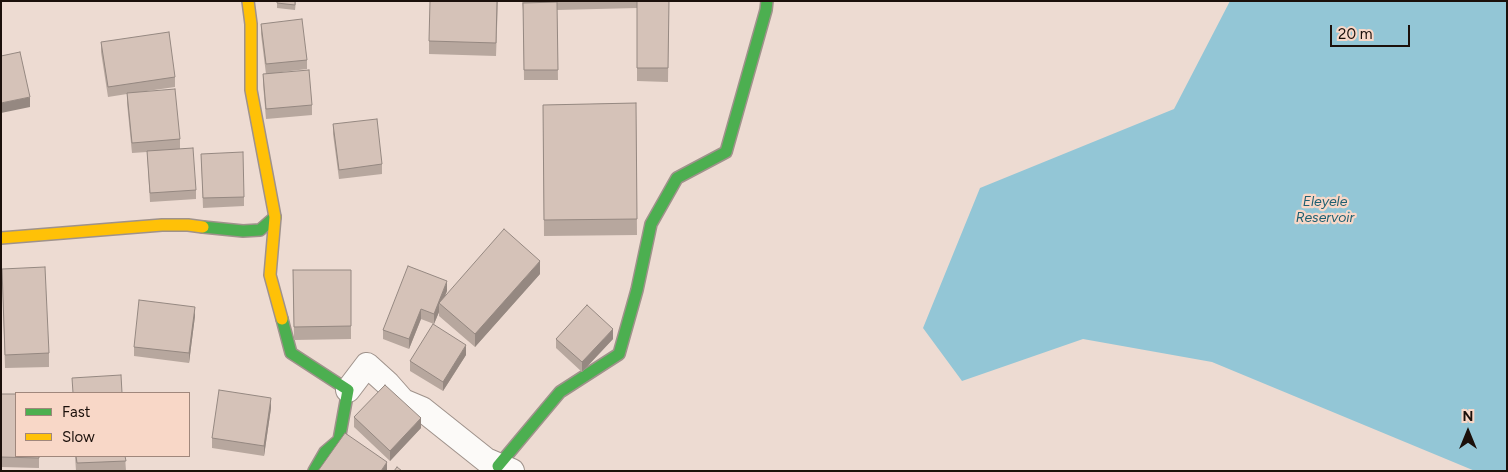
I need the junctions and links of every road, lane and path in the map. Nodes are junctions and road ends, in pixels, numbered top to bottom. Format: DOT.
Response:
graph roads {
  1 [pos="248,1"];
  2 [pos="767,1"];
  3 [pos="275,218"];
  4 [pos="1,238"];
  5 [pos="348,390"];
  6 [pos="505,468"];
  7 [pos="314,471"];
  1 -- 3 [label="street"];
  2 -- 6 [label="street"];
  3 -- 4 [label="street"];
  3 -- 5 [label="street"];
  5 -- 6 [label="street"];
  5 -- 7 [label="street"];
}
